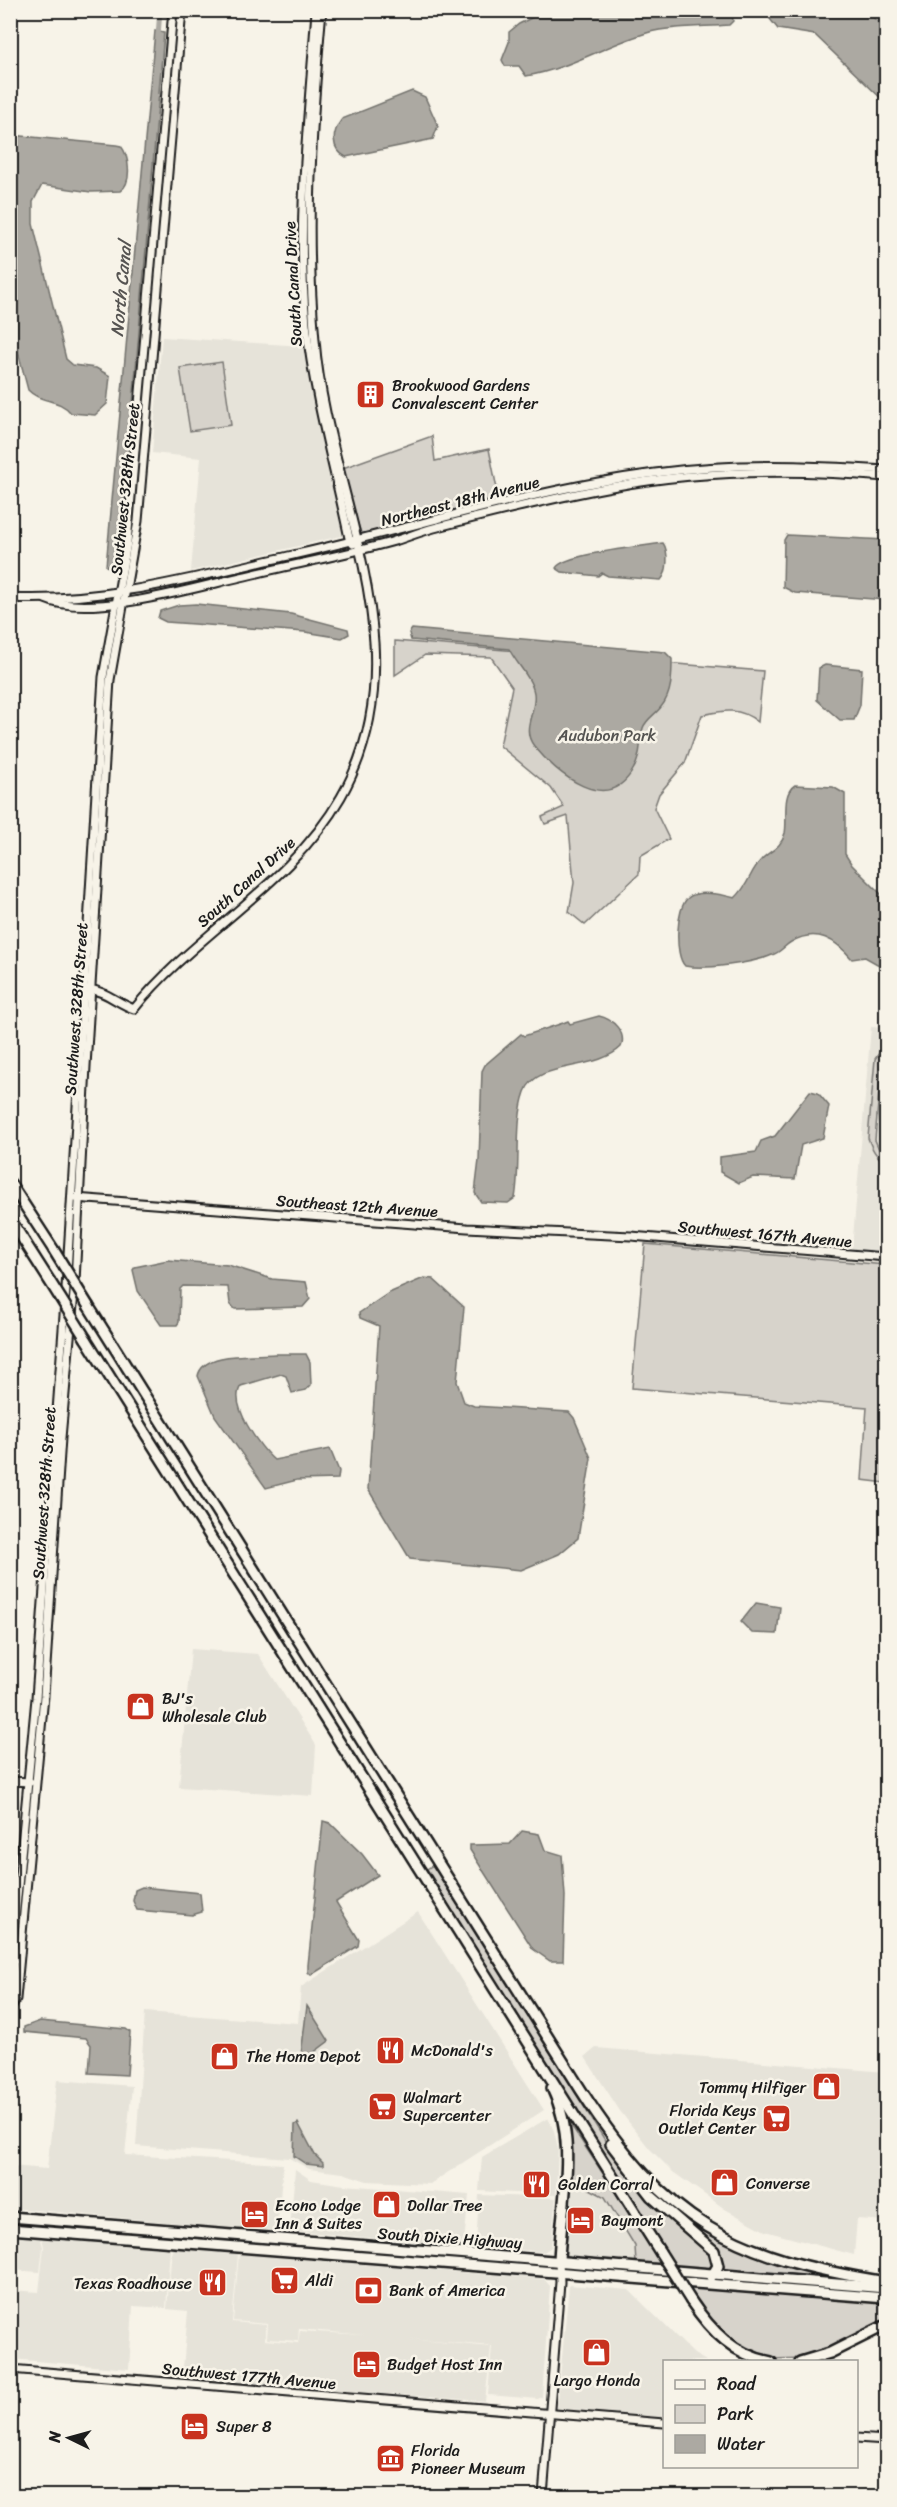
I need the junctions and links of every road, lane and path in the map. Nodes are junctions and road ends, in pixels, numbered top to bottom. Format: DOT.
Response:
graph roads {
  1 [pos="173,10"];
  2 [pos="182,10"];
  3 [pos="316,10"];
  4 [pos="322,10"];
  5 [pos="135,449"];
  6 [pos="143,454"];
  7 [pos="886,470"];
  8 [pos="886,477"];
  9 [pos="353,541"];
  10 [pos="359,549"];
  11 [pos="268,561"];
  12 [pos="262,572"];
  13 [pos="204,575"];
  14 [pos="216,582"];
  15 [pos="127,591"];
  16 [pos="118,592"];
  17 [pos="98,594"];
  18 [pos="10,598"];
  19 [pos="45,599"];
  20 [pos="124,602"];
  21 [pos="115,603"];
  22 [pos="98,605"];
  23 [pos="87,989"];
  24 [pos="10,1183"];
  25 [pos="75,1198"];
  26 [pos="10,1219"];
  27 [pos="641,1237"];
  28 [pos="886,1257"];
  29 [pos="10,1781"];
  30 [pos="32,1782"];
  31 [pos="10,1970"];
  32 [pos="11,2010"];
  33 [pos="547,2071"];
  34 [pos="591,2105"];
  35 [pos="10,2217"];
  36 [pos="10,2229"];
  37 [pos="561,2236"];
  38 [pos="543,2260"];
  39 [pos="560,2266"];
  40 [pos="713,2274"];
  41 [pos="688,2282"];
  42 [pos="886,2282"];
  43 [pos="886,2288"];
  44 [pos="886,2298"];
  45 [pos="886,2325"];
  46 [pos="767,2360"];
  47 [pos="804,2360"];
  48 [pos="10,2369"];
  49 [pos="550,2413"];
  50 [pos="663,2423"];
  51 [pos="858,2438"];
  52 [pos="886,2440"];
  53 [pos="543,2496"];
  1 -- 5 [label="street, Southwest 328th Street"];
  2 -- 6 [label="street, Southwest 328th Street"];
  3 -- 9 [label="street, South Canal Drive"];
  4 -- 9 [label="street, South Canal Drive"];
  5 -- 6 [label="street"];
  5 -- 16 [label="street, Southwest 328th Street"];
  6 -- 15 [label="street, Southwest 328th Street"];
  7 -- 9 [label="street, Northeast 18th Avenue"];
  8 -- 10 [label="street, Northeast 18th Avenue"];
  9 -- 10 [label="street, South Canal Drive"];
  9 -- 11 [label="street, Northeast 18th Avenue"];
  10 -- 12 [label="street, Northeast 18th Avenue"];
  10 -- 23 [label="street, South Canal Drive"];
  11 -- 12 [label="street"];
  11 -- 13 [label="street, Northeast 18th Avenue"];
  12 -- 14 [label="street, Northeast 18th Avenue"];
  13 -- 14 [label="street"];
  13 -- 15 [label="street, Northeast 18th Avenue"];
  14 -- 20 [label="street, Northeast 18th Avenue"];
  15 -- 16 [label="street, Northeast 18th Avenue"];
  15 -- 20 [label="street, Southwest 328th Street"];
  16 -- 17 [label="street, Northeast 18th Avenue"];
  16 -- 21 [label="street, Southwest 328th Street"];
  17 -- 19 [label="street, Northeast 18th Avenue"];
  17 -- 22 [label="street"];
  18 -- 19 [label="street, Northeast 18th Avenue"];
  19 -- 22 [label="street, Northeast 18th Avenue"];
  20 -- 21 [label="street, Northeast 18th Avenue"];
  20 -- 23 [label="street, Southwest 328th Street"];
  21 -- 22 [label="street, Northeast 18th Avenue"];
  21 -- 23 [label="street, Southwest 328th Street"];
  23 -- 25 [label="street, Southwest 328th Street"];
  24 -- 34 [label="highway, bridge"];
  25 -- 27 [label="street, Southeast 12th Avenue"];
  25 -- 30 [label="street, Southwest 328th Street"];
  26 -- 33 [label="highway, bridge"];
  27 -- 28 [label="street, Southwest 167th Avenue"];
  29 -- 30 [label="street"];
  30 -- 31 [label="street, Southwest 328th Street"];
  30 -- 32 [label="street, Southwest 328th Street"];
  33 -- 37 [label="highway"];
  33 -- 46 [label="highway, bridge"];
  34 -- 40 [label="highway"];
  34 -- 42 [label="highway"];
  35 -- 38 [label="highway, South Dixie Highway"];
  36 -- 39 [label="highway, South Dixie Highway"];
  37 -- 38 [label="highway"];
  37 -- 39 [label="highway"];
  38 -- 39 [label="highway, South Dixie Highway"];
  39 -- 40 [label="highway, South Dixie Highway"];
  39 -- 41 [label="highway, South Dixie Highway"];
  39 -- 49 [label="street"];
  40 -- 41 [label="highway"];
  40 -- 43 [label="highway, South Dixie Highway"];
  41 -- 44 [label="highway, South Dixie Highway"];
  45 -- 47 [label="highway"];
  48 -- 49 [label="street, Southwest 177th Avenue"];
  49 -- 50 [label="street, Southwest 177th Avenue"];
  49 -- 53 [label="street"];
  51 -- 52 [label="street"];
}
